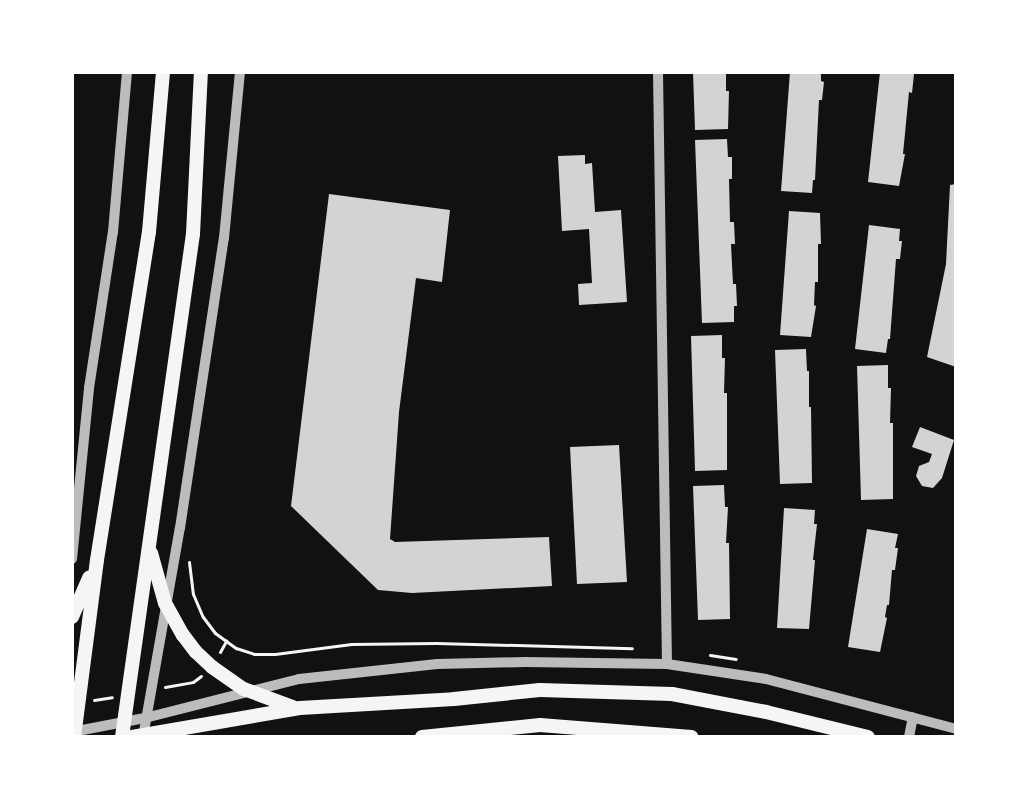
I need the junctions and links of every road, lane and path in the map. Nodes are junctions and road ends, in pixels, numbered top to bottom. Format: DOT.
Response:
graph roads {
  1 [pos="128,72"];
  2 [pos="164,72"];
  3 [pos="201,72"];
  4 [pos="240,72"];
  5 [pos="658,72"];
  6 [pos="150,533"];
  7 [pos="72,559"];
  8 [pos="97,560"];
  9 [pos="165,603"];
  10 [pos="72,617"];
  11 [pos="667,664"];
  12 [pos="249,692"];
  13 [pos="300,708"];
  14 [pos="913,717"];
  15 [pos="145,718"];
  16 [pos="124,722"];
  17 [pos="956,729"];
  18 [pos="73,734"];
  19 [pos="140,736"];
  20 [pos="122,737"];
  21 [pos="422,737"];
  22 [pos="692,737"];
  23 [pos="868,737"];
  24 [pos="909,737"];
  1 -- 7 [label="street"];
  2 -- 8 [label="main road"];
  3 -- 6 [label="main road"];
  4 -- 9 [label="street"];
  5 -- 11 [label="street"];
  6 -- 9 [label="main road"];
  6 -- 16 [label="main road"];
  8 -- 10 [label="main road"];
  8 -- 18 [label="main road"];
  9 -- 12 [label="main road"];
  9 -- 15 [label="street"];
  11 -- 12 [label="street"];
  11 -- 14 [label="street"];
  12 -- 13 [label="main road"];
  12 -- 15 [label="street"];
  13 -- 19 [label="main road"];
  13 -- 23 [label="main road"];
  14 -- 17 [label="street"];
  14 -- 24 [label="street"];
  15 -- 16 [label="street"];
  15 -- 19 [label="street"];
  16 -- 18 [label="street"];
  16 -- 20 [label="main road"];
  21 -- 22 [label="main road"];
}
